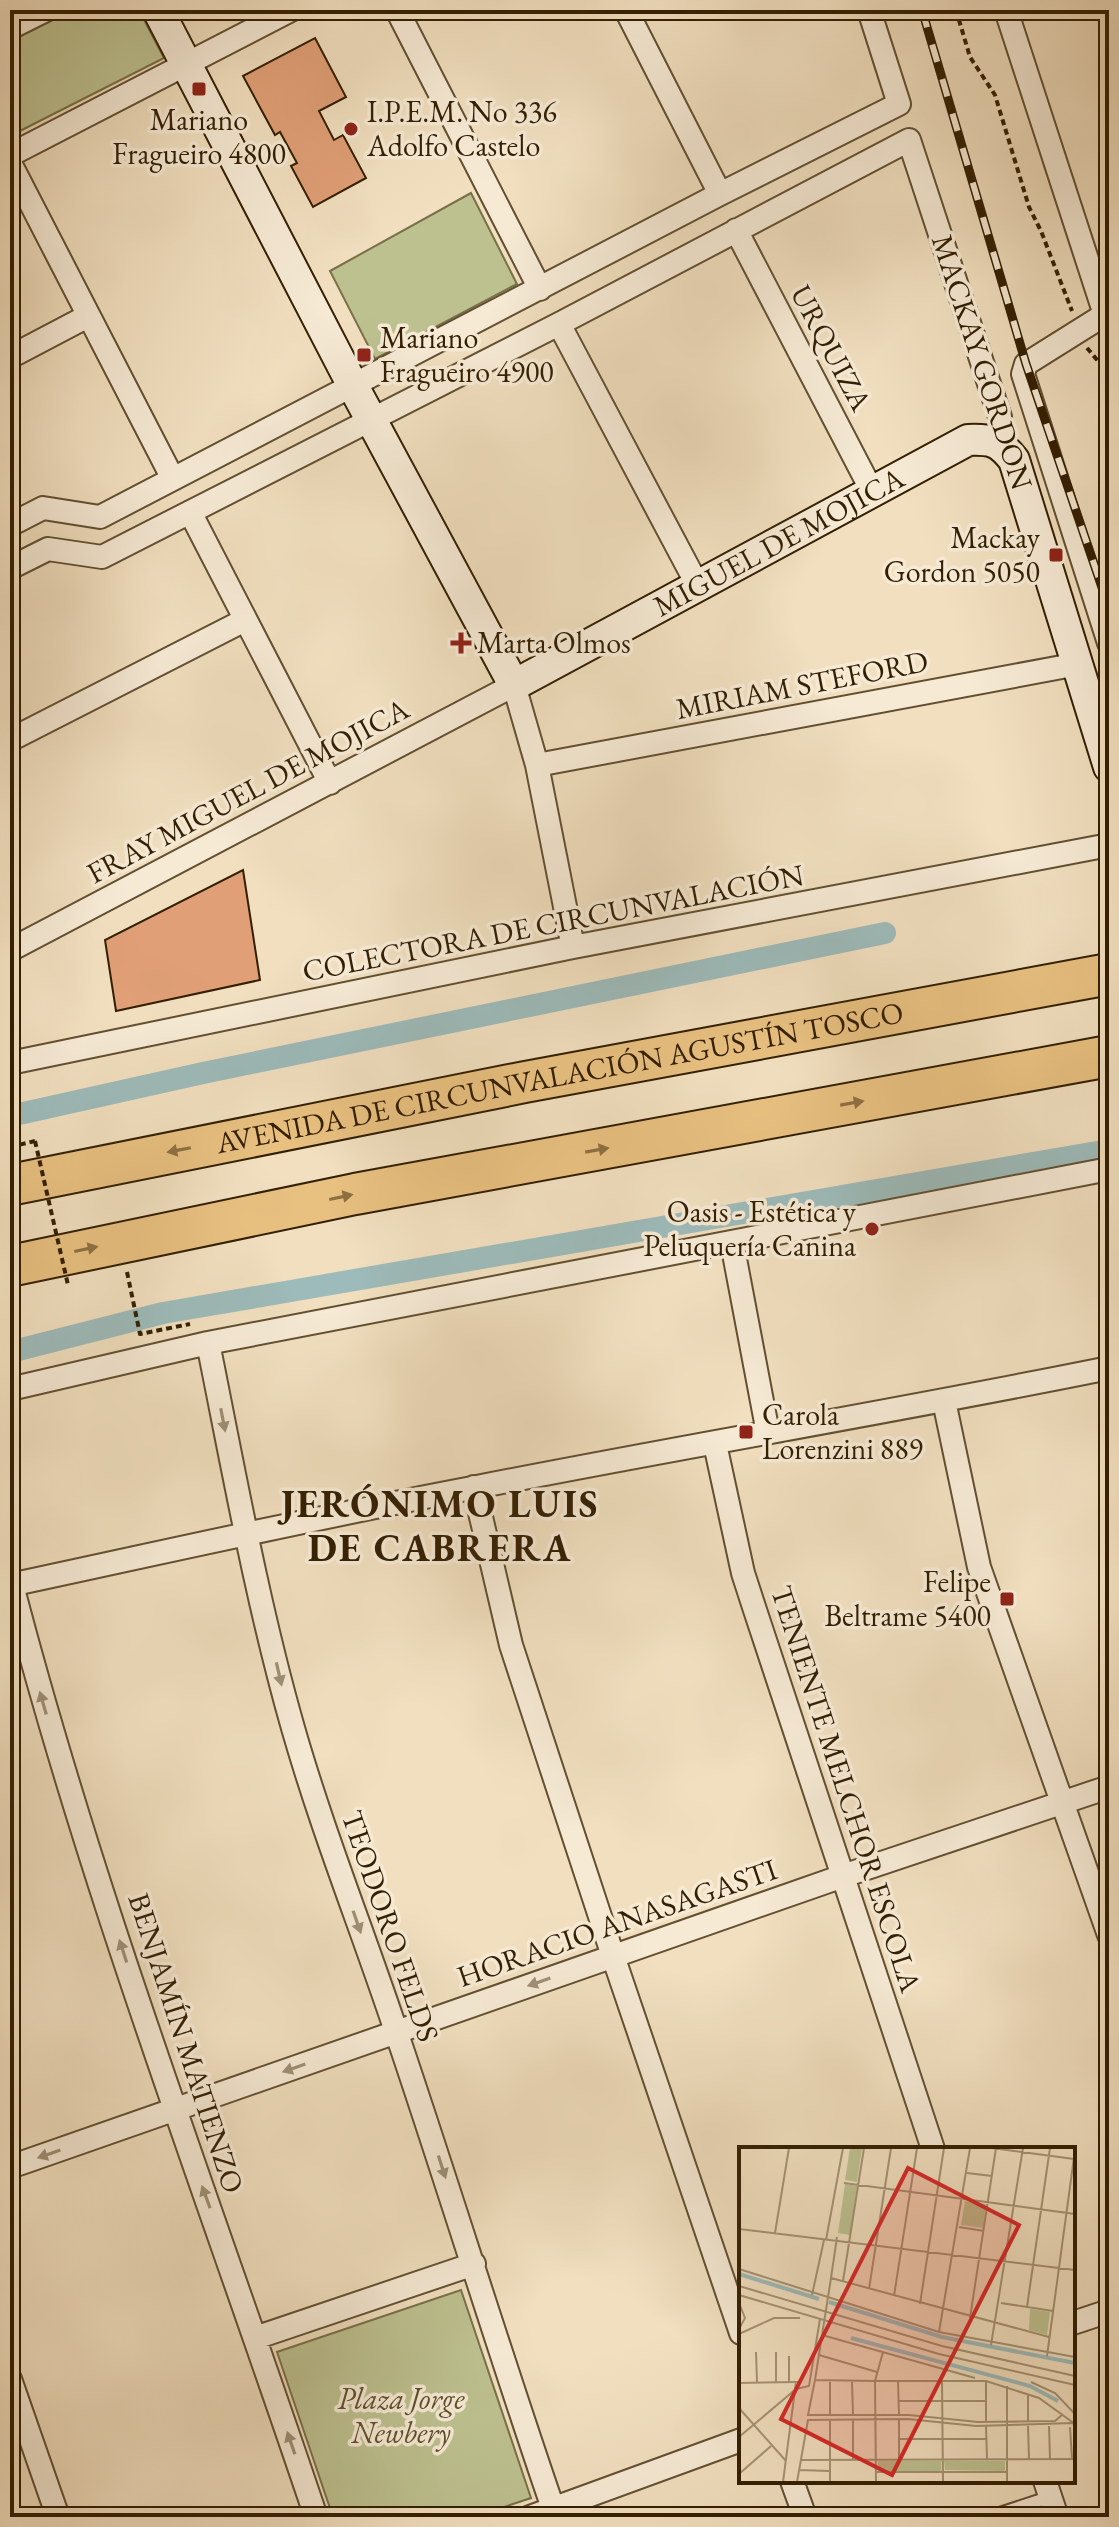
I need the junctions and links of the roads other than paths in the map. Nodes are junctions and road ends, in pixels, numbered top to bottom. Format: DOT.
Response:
graph roads {
  1 [pos="158,10"];
  2 [pos="397,10"];
  3 [pos="626,10"];
  4 [pos="869,10"];
  5 [pos="1006,10"];
  6 [pos="282,12"];
  7 [pos="34,13"];
  8 [pos="10,28"];
  9 [pos="186,65"];
  10 [pos="10,155"];
  11 [pos="10,163"];
  12 [pos="720,194"];
  13 [pos="736,230"];
  14 [pos="540,289"];
  15 [pos="88,316"];
  16 [pos="1107,318"];
  17 [pos="559,324"];
  18 [pos="10,357"];
  19 [pos="353,386"];
  20 [pos="1034,407"];
  21 [pos="372,421"];
  22 [pos="1002,433"];
  23 [pos="173,479"];
  24 [pos="873,493"];
  25 [pos="190,512"];
  26 [pos="10,525"];
  27 [pos="10,568"];
  28 [pos="698,586"];
  29 [pos="245,620"];
  30 [pos="1109,643"];
  31 [pos="1078,664"];
  32 [pos="514,685"];
  33 [pos="10,740"];
  34 [pos="537,765"];
  35 [pos="1109,767"];
  36 [pos="330,783"];
  37 [pos="1109,845"];
  38 [pos="573,947"];
  39 [pos="10,950"];
  40 [pos="1109,951"];
  41 [pos="1109,974"];
  42 [pos="790,1034"];
  43 [pos="1109,1056"];
  44 [pos="10,1063"];
  45 [pos="1109,1169"];
  46 [pos="10,1185"];
  47 [pos="732,1243"];
  48 [pos="10,1266"];
  49 [pos="208,1343"];
  50 [pos="1109,1368"];
  51 [pos="10,1389"];
  52 [pos="944,1401"];
  53 [pos="768,1433"];
  54 [pos="715,1444"];
  55 [pos="474,1487"];
  56 [pos="246,1533"];
  57 [pos="11,1585"];
  58 [pos="1109,1787"];
  59 [pos="1063,1802"];
  60 [pos="843,1876"];
  61 [pos="1109,1935"];
  62 [pos="613,1956"];
  63 [pos="397,2032"];
  64 [pos="174,2110"];
  65 [pos="932,2147"];
  66 [pos="10,2167"];
  67 [pos="474,2264"];
  68 [pos="1109,2311"];
  69 [pos="1075,2322"];
  70 [pos="739,2327"];
  71 [pos="255,2338"];
  72 [pos="10,2379"];
  73 [pos="739,2441"];
  74 [pos="793,2483"];
  75 [pos="1051,2498"];
  76 [pos="555,2513"];
  77 [pos="58,2517"];
  78 [pos="316,2517"];
  79 [pos="530,2517"];
  80 [pos="805,2517"];
  81 [pos="989,2517"];
  1 -- 9 [label="main road"];
  2 -- 14 [label="street"];
  3 -- 12 [label="street"];
  4 -- 12 [label="street"];
  5 -- 16 [label="street"];
  6 -- 9 [label="street"];
  7 -- 8 [label="street"];
  9 -- 10 [label="street"];
  9 -- 19 [label="main road"];
  11 -- 15 [label="street"];
  12 -- 14 [label="street"];
  13 -- 17 [label="street"];
  13 -- 22 [label="street, MACKAY GORDON"];
  13 -- 24 [label="street, URQUIZA"];
  14 -- 19 [label="street"];
  15 -- 18 [label="street"];
  15 -- 23 [label="street"];
  16 -- 20 [label="street"];
  17 -- 21 [label="street"];
  17 -- 28 [label="street"];
  19 -- 21 [label="main road"];
  19 -- 23 [label="street"];
  20 -- 22 [label="street"];
  20 -- 30 [label="street"];
  21 -- 25 [label="street"];
  21 -- 32 [label="main road"];
  22 -- 24 [label="main road, MIGUEL DE MOJICA"];
  22 -- 31 [label="main road, MACKAY GORDON"];
  23 -- 26 [label="street"];
  24 -- 28 [label="main road, MIGUEL DE MOJICA"];
  25 -- 27 [label="street"];
  25 -- 29 [label="street"];
  28 -- 32 [label="main road, MIGUEL DE MOJICA"];
  29 -- 33 [label="street"];
  29 -- 36 [label="street"];
  31 -- 34 [label="street, MIRIAM STEFORD"];
  31 -- 35 [label="main road, MACKAY GORDON"];
  32 -- 34 [label="street"];
  32 -- 36 [label="street, FRAY MIGUEL DE MOJICA"];
  34 -- 38 [label="street"];
  36 -- 39 [label="street, FRAY MIGUEL DE MOJICA"];
  37 -- 38 [label="street, COLECTORA DE CIRCUNVALACIÓN"];
  38 -- 44 [label="street, COLECTORA DE CIRCUNVALACIÓN"];
  40 -- 42 [label="highway"];
  41 -- 42 [label="highway, AVENIDA DE CIRCUNVALACIÓN AGUSTÍN TOSCO"];
  42 -- 46 [label="highway, AVENIDA DE CIRCUNVALACIÓN AGUSTÍN TOSCO, one-way"];
  48 -- 43 [label="highway, one-way"];
  45 -- 47 [label="street"];
  47 -- 49 [label="street"];
  47 -- 53 [label="street"];
  49 -- 51 [label="street"];
  49 -- 56 [label="street, TEODORO FELDS, one-way"];
  50 -- 52 [label="street"];
  52 -- 53 [label="street"];
  52 -- 59 [label="street"];
  53 -- 54 [label="street"];
  54 -- 55 [label="street"];
  54 -- 60 [label="street, TENIENTE MELCHOR ESCOLA"];
  55 -- 56 [label="street"];
  55 -- 62 [label="street"];
  56 -- 57 [label="street"];
  56 -- 63 [label="street, TEODORO FELDS, one-way"];
  64 -- 57 [label="street, BENJAMÍN MATIENZO, one-way"];
  58 -- 59 [label="street, HORACIO ANASAGASTI"];
  59 -- 60 [label="street, HORACIO ANASAGASTI"];
  59 -- 61 [label="street"];
  60 -- 62 [label="street, HORACIO ANASAGASTI"];
  60 -- 65 [label="street, TENIENTE MELCHOR ESCOLA"];
  62 -- 63 [label="street, HORACIO ANASAGASTI, one-way"];
  62 -- 70 [label="street"];
  63 -- 64 [label="street, HORACIO ANASAGASTI, one-way"];
  63 -- 67 [label="street, TEODORO FELDS, one-way"];
  64 -- 66 [label="street, HORACIO ANASAGASTI, one-way"];
  71 -- 64 [label="street, BENJAMÍN MATIENZO, one-way"];
  67 -- 71 [label="street"];
  67 -- 76 [label="street, TEODORO FELDS"];
  68 -- 69 [label="street"];
  78 -- 71 [label="street, BENJAMÍN MATIENZO, one-way"];
  72 -- 77 [label="street"];
  73 -- 76 [label="street"];
  74 -- 80 [label="street"];
  75 -- 81 [label="lane"];
  76 -- 79 [label="street"];
}
